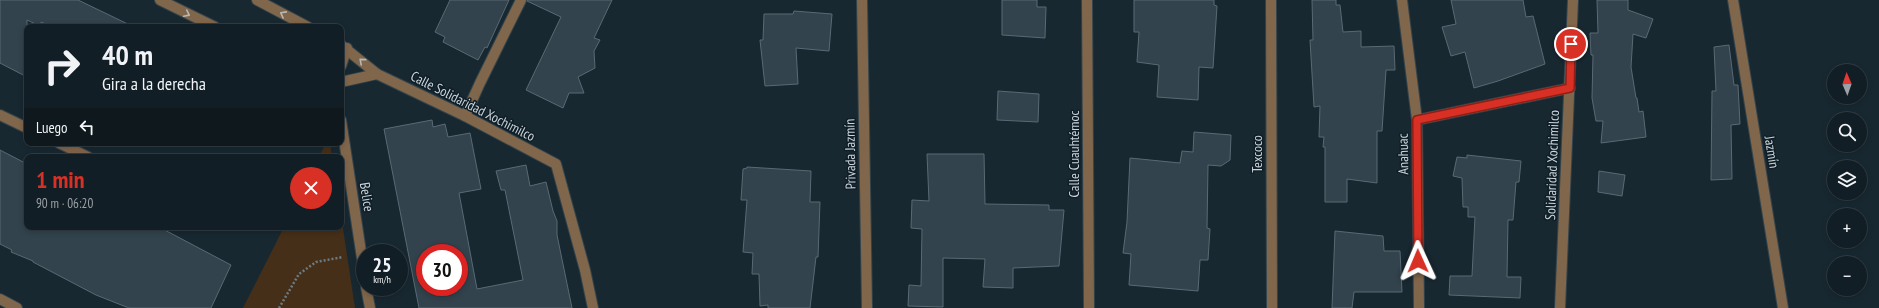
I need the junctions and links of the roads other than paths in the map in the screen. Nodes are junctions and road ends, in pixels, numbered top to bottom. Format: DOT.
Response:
graph roads {
  1 [pos="160,0"];
  2 [pos="257,0"];
  3 [pos="521,0"];
  4 [pos="862,0"];
  5 [pos="1087,0"];
  6 [pos="1271,0"];
  7 [pos="1402,0"];
  8 [pos="1573,0"];
  9 [pos="1733,0"];
  10 [pos="209,24"];
  11 [pos="302,24"];
  12 [pos="344,46"];
  13 [pos="377,74"];
  14 [pos="344,81"];
  15 [pos="1570,88"];
  16 [pos="0,115"];
  17 [pos="465,116"];
  18 [pos="1417,120"];
  19 [pos="24,127"];
  20 [pos="344,140"];
  21 [pos="65,146"];
  22 [pos="82,154"];
  23 [pos="360,244"];
  24 [pos="368,296"];
  25 [pos="0,299"];
  26 [pos="17,308"];
  27 [pos="370,308"];
  28 [pos="593,308"];
  29 [pos="867,308"];
  30 [pos="1089,308"];
  31 [pos="1272,308"];
  32 [pos="1419,308"];
  33 [pos="1560,308"];
  34 [pos="1783,308"];
  1 -- 10 [label="street, one-way"];
  11 -- 2 [label="street, one-way"];
  3 -- 17 [label="street"];
  4 -- 29 [label="street, Privada Jazmín"];
  5 -- 30 [label="street, Calle Cuauhtémoc"];
  6 -- 31 [label="street, Texcoco"];
  7 -- 18 [label="street, Anahuac"];
  8 -- 15 [label="street, Solidaridad Xochimilco"];
  9 -- 34 [label="street, Jazmín"];
  13 -- 12 [label="street, Calle Solidaridad Xochimilco, one-way"];
  13 -- 14 [label="street"];
  13 -- 17 [label="street, Calle Solidaridad Xochimilco"];
  15 -- 18 [label="street"];
  15 -- 33 [label="street, Solidaridad Xochimilco"];
  16 -- 19 [label="street"];
  17 -- 28 [label="street, Calle Solidaridad Xochimilco"];
  18 -- 32 [label="street, Anahuac"];
  20 -- 23 [label="street, Belice"];
  21 -- 22 [label="street"];
  24 -- 27 [label="street"];
  25 -- 26 [label="street"];
}
